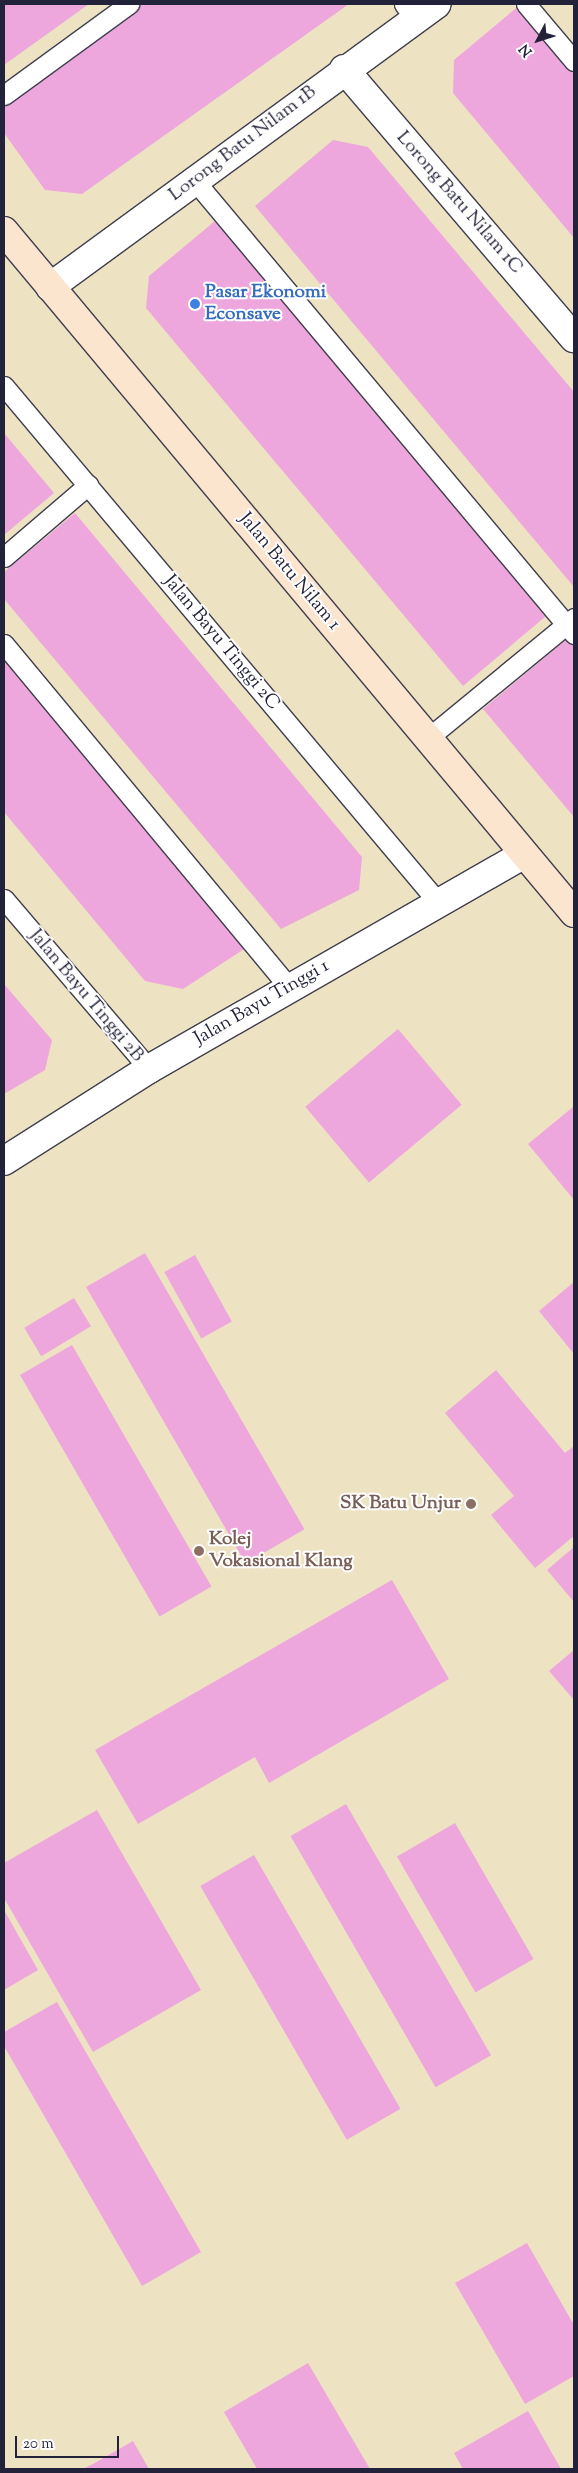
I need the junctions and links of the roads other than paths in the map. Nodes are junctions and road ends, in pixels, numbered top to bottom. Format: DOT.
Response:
graph roads {
  1 [pos="129,4"];
  2 [pos="526,4"];
  3 [pos="419,9"];
  4 [pos="574,61"];
  5 [pos="344,69"];
  6 [pos="4,95"];
  7 [pos="195,180"];
  8 [pos="4,231"];
  9 [pos="50,287"];
  10 [pos="574,338"];
  11 [pos="4,386"];
  12 [pos="88,485"];
  13 [pos="4,557"];
  14 [pos="572,625"];
  15 [pos="4,644"];
  16 [pos="428,738"];
  17 [pos="524,854"];
  18 [pos="4,899"];
  19 [pos="437,901"];
  20 [pos="574,913"];
  21 [pos="289,987"];
  22 [pos="149,1069"];
  23 [pos="4,1161"];
  1 -- 6 [label="lane"];
  2 -- 4 [label="lane"];
  3 -- 5 [label="street, Lorong Batu Nilam 1B"];
  5 -- 7 [label="street, Lorong Batu Nilam 1B"];
  5 -- 10 [label="street, Lorong Batu Nilam 1C"];
  7 -- 9 [label="street, Lorong Batu Nilam 1B"];
  7 -- 14 [label="lane"];
  8 -- 9 [label="main road, Jalan Batu Nilam 1"];
  9 -- 16 [label="main road, Jalan Batu Nilam 1"];
  11 -- 12 [label="lane, Jalan Bayu Tinggi 2C"];
  12 -- 13 [label="lane"];
  12 -- 19 [label="lane, Jalan Bayu Tinggi 2C"];
  14 -- 16 [label="lane"];
  15 -- 21 [label="lane"];
  16 -- 17 [label="main road, Jalan Batu Nilam 1"];
  17 -- 19 [label="street, Jalan Bayu Tinggi 1"];
  17 -- 20 [label="main road, Jalan Batu Nilam 1"];
  18 -- 22 [label="lane, Jalan Bayu Tinggi 2B"];
  19 -- 21 [label="street, Jalan Bayu Tinggi 1"];
  21 -- 22 [label="street, Jalan Bayu Tinggi 1"];
  22 -- 23 [label="street, Jalan Bayu Tinggi 1"];
}
